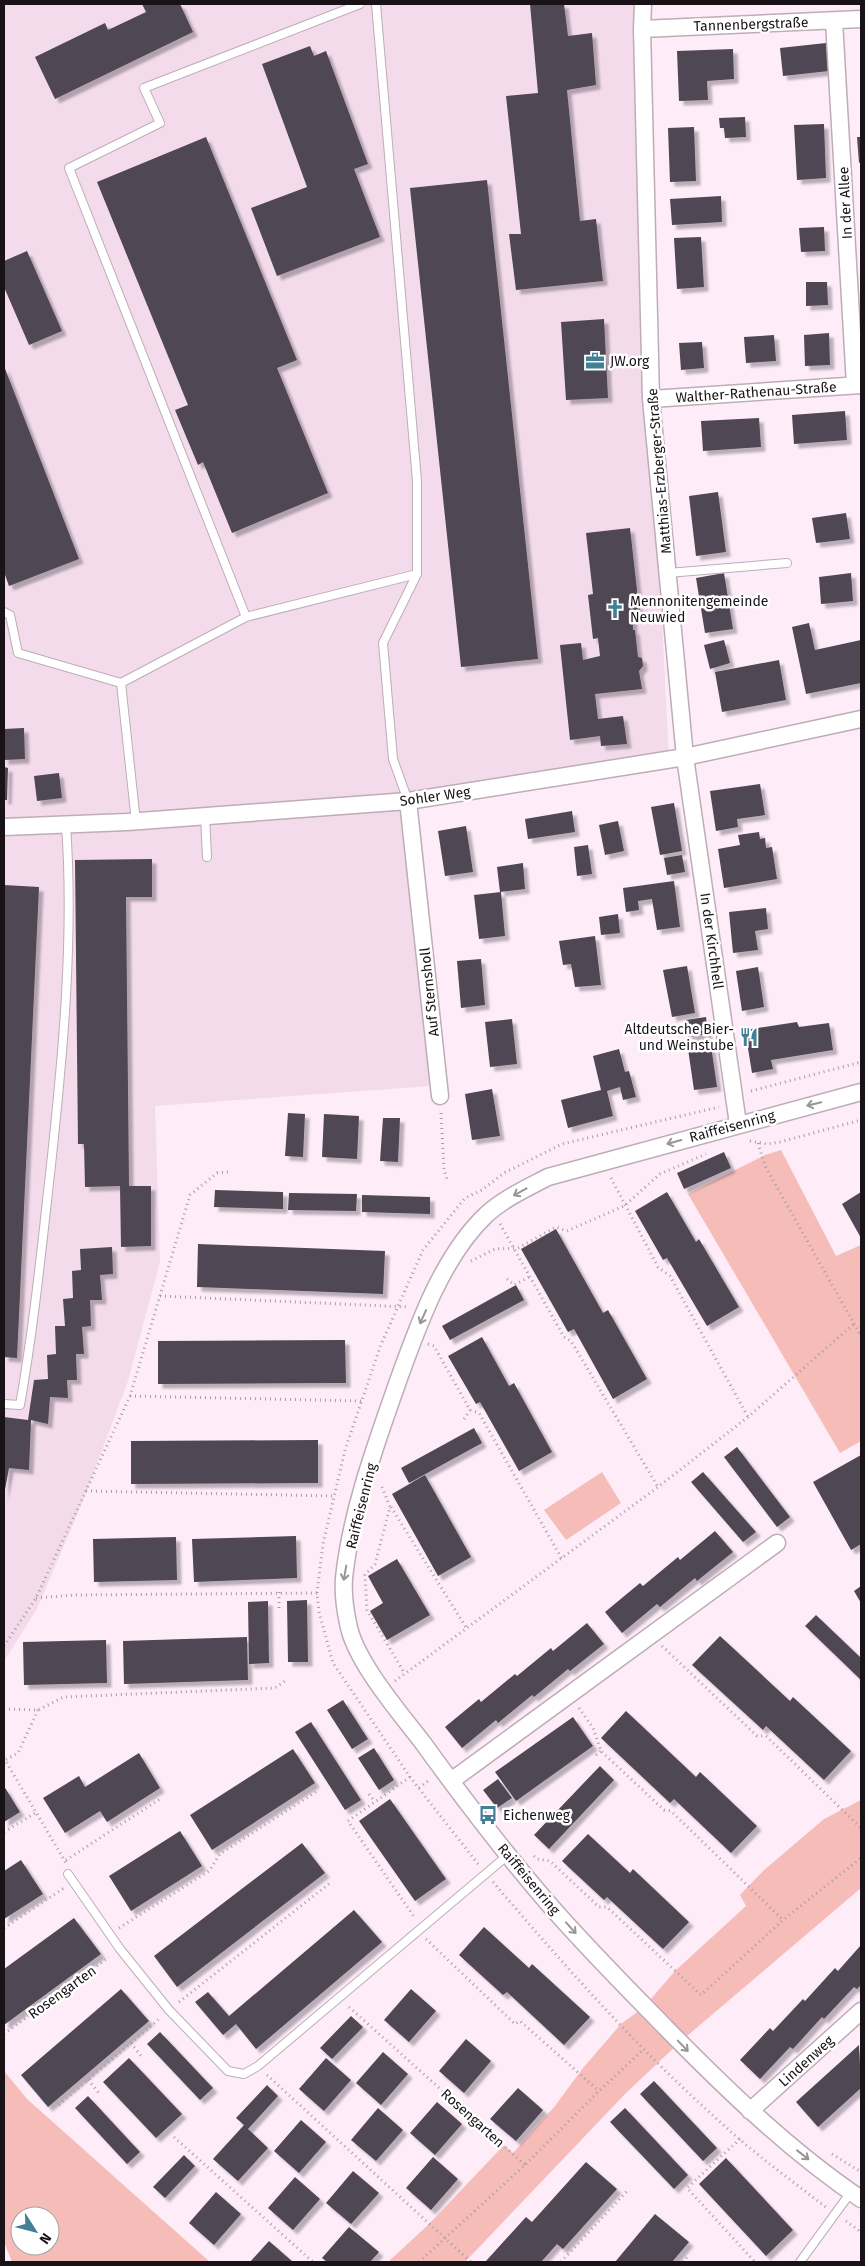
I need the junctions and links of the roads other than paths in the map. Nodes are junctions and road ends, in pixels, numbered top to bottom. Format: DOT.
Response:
graph roads {
  1 [pos="360,4"];
  2 [pos="376,4"];
  3 [pos="643,4"];
  4 [pos="861,19"];
  5 [pos="834,21"];
  6 [pos="642,29"];
  7 [pos="858,385"];
  8 [pos="651,399"];
  9 [pos="787,563"];
  10 [pos="668,573"];
  11 [pos="417,574"];
  12 [pos="4,612"];
  13 [pos="246,617"];
  14 [pos="121,683"];
  15 [pos="861,719"];
  16 [pos="686,758"];
  17 [pos="408,801"];
  18 [pos="205,816"];
  19 [pos="136,822"];
  20 [pos="66,824"];
  21 [pos="4,827"];
  22 [pos="208,857"];
  23 [pos="861,1092"];
  24 [pos="440,1096"];
  25 [pos="738,1124"];
  26 [pos="4,1404"];
  27 [pos="777,1543"];
  28 [pos="450,1781"];
  29 [pos="508,1855"];
  30 [pos="68,1874"];
  31 [pos="861,2011"];
  32 [pos="750,2111"];
  33 [pos="856,2196"];
  34 [pos="800,2262"];
  1 -- 13 [label="lane"];
  2 -- 11 [label="lane"];
  3 -- 6 [label="street, Matthias-Erzberger-Straße"];
  4 -- 5 [label="street, Tannenbergstraße"];
  5 -- 6 [label="street, Tannenbergstraße"];
  5 -- 7 [label="street, In der Allee"];
  6 -- 8 [label="street, Matthias-Erzberger-Straße"];
  7 -- 8 [label="street, Walther-Rathenau-Straße"];
  8 -- 10 [label="street, Matthias-Erzberger-Straße"];
  9 -- 10 [label="lane"];
  10 -- 16 [label="street, Matthias-Erzberger-Straße"];
  11 -- 13 [label="lane"];
  11 -- 17 [label="lane"];
  12 -- 14 [label="lane"];
  13 -- 14 [label="lane"];
  14 -- 19 [label="lane"];
  15 -- 16 [label="street, Sohler Weg"];
  16 -- 17 [label="street, Sohler Weg"];
  16 -- 25 [label="street, In der Kirchhell"];
  17 -- 18 [label="street, Sohler Weg"];
  17 -- 24 [label="street, Auf Sternsholl"];
  18 -- 19 [label="street, Sohler Weg"];
  18 -- 22 [label="lane"];
  19 -- 20 [label="street, Sohler Weg"];
  20 -- 21 [label="street, Sohler Weg"];
  20 -- 26 [label="lane"];
  23 -- 25 [label="street, Raiffeisenring, one-way"];
  25 -- 28 [label="street, Raiffeisenring, one-way"];
  27 -- 28 [label="street"];
  28 -- 29 [label="street, Raiffeisenring"];
  29 -- 30 [label="lane"];
  29 -- 32 [label="street, Raiffeisenring, one-way"];
  31 -- 32 [label="street, Lindenweg"];
  32 -- 33 [label="street, Raiffeisenring, one-way"];
  33 -- 34 [label="lane"];
}
